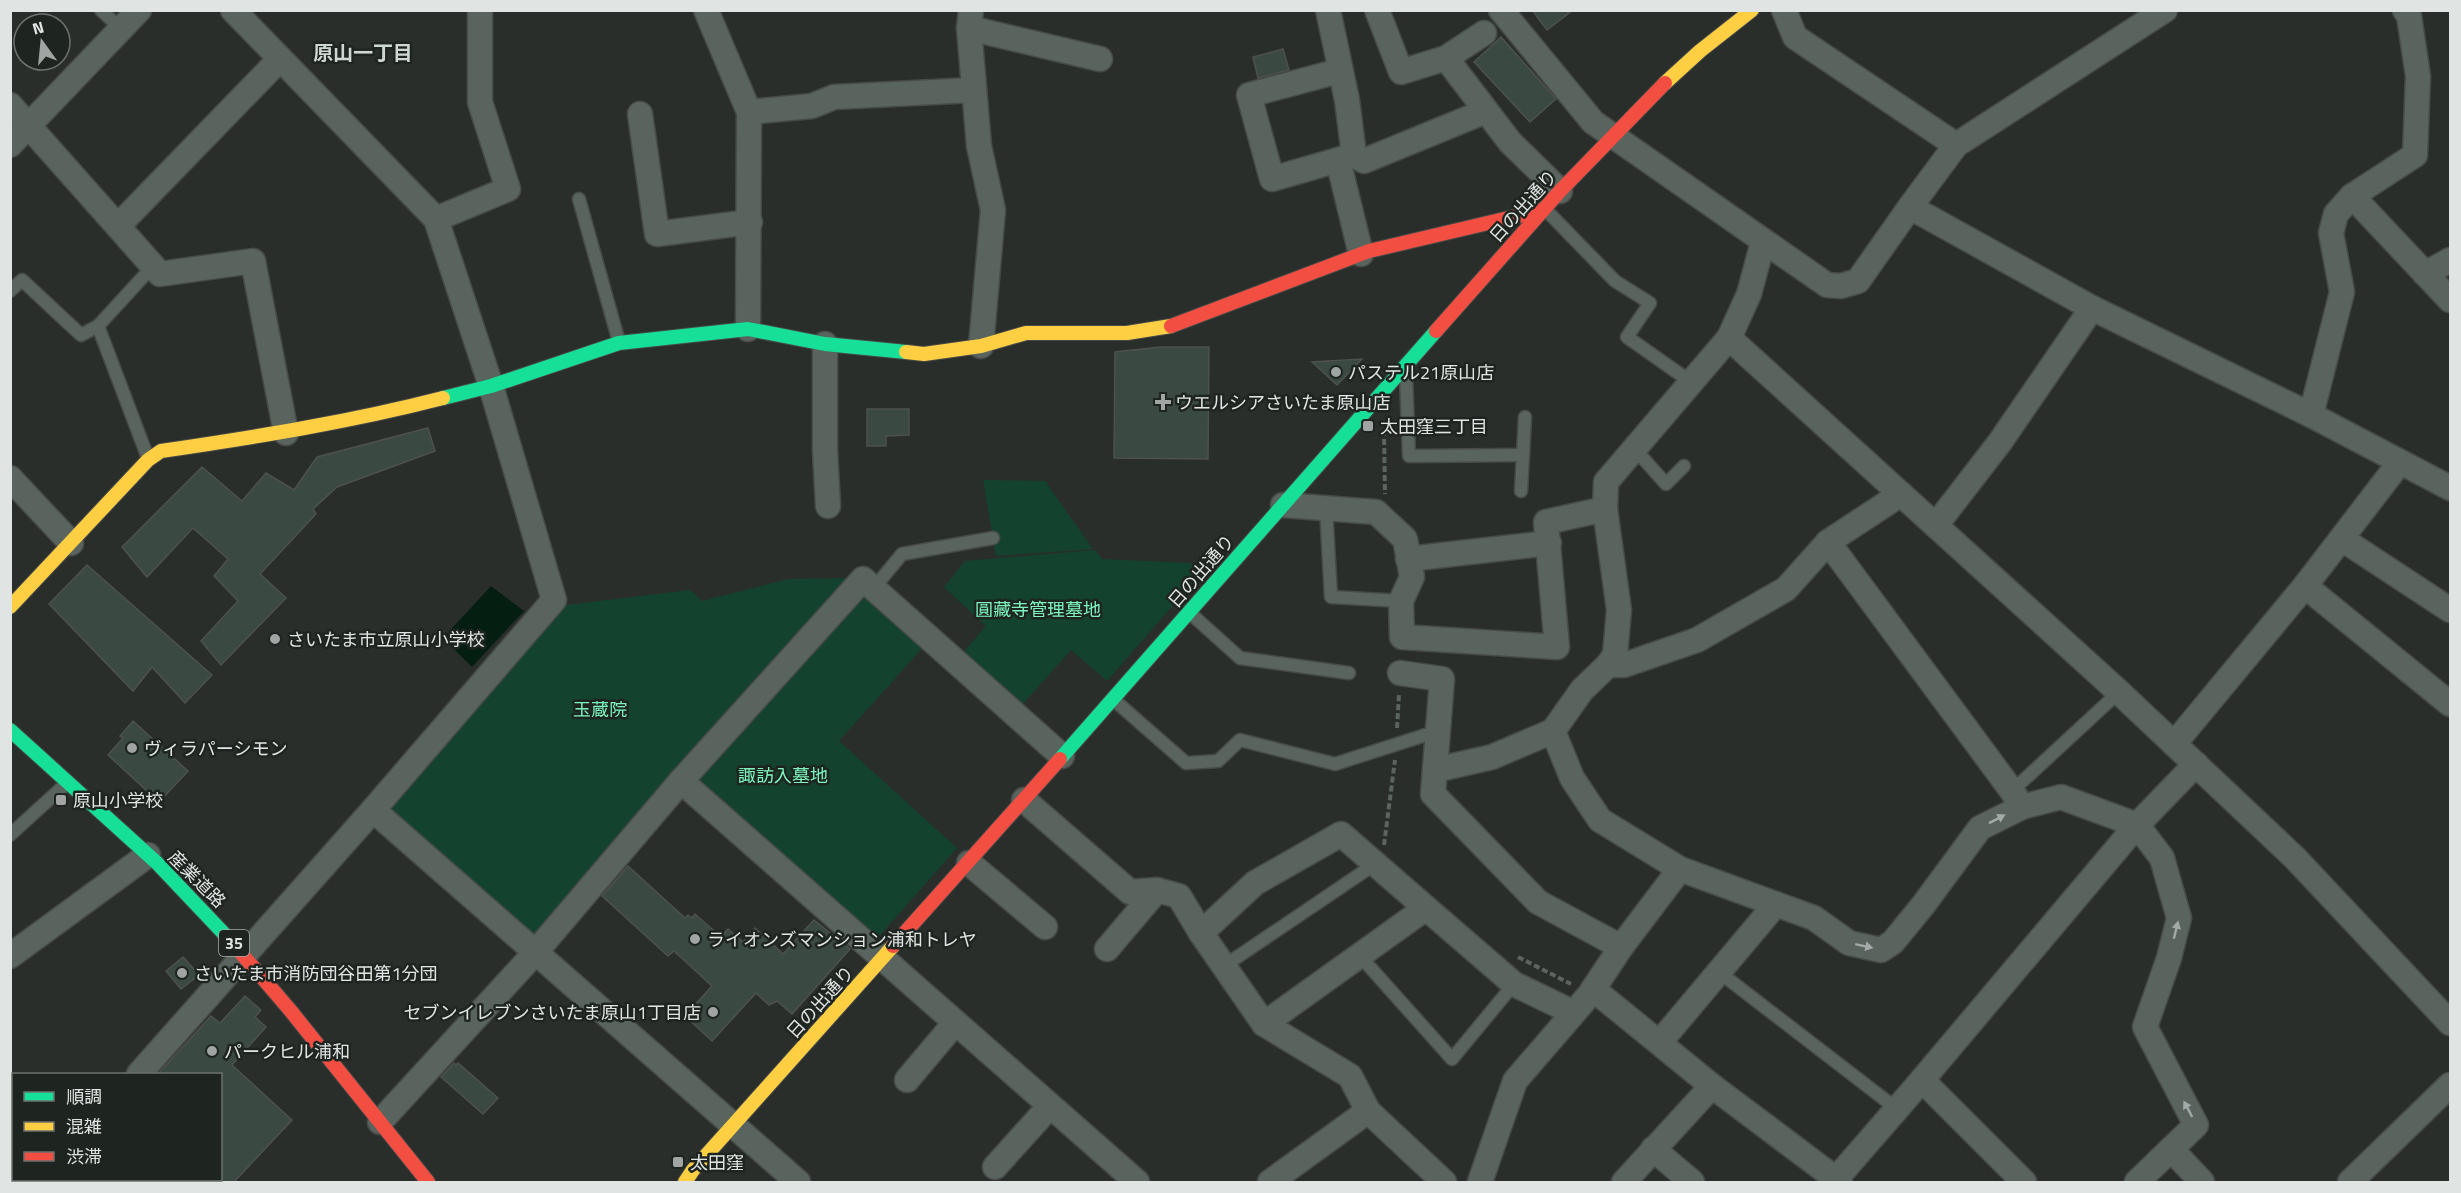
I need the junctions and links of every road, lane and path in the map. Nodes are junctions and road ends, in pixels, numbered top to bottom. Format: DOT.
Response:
graph roads {
  1 [pos="101,10"];
  2 [pos="139,10"];
  3 [pos="233,10"];
  4 [pos="480,10"];
  5 [pos="1328,10"];
  6 [pos="1377,10"];
  7 [pos="1501,10"];
  8 [pos="1752,10"];
  9 [pos="1784,10"];
  10 [pos="2165,10"];
  11 [pos="700,11"];
  12 [pos="2409,12"];
  13 [pos="970,19"];
  14 [pos="121,29"];
  15 [pos="1484,33"];
  16 [pos="1446,58"];
  17 [pos="1100,59"];
  18 [pos="279,60"];
  19 [pos="1339,71"];
  20 [pos="974,90"];
  21 [pos="10,105"];
  22 [pos="1486,111"];
  23 [pos="750,112"];
  24 [pos="640,114"];
  25 [pos="29,125"];
  26 [pos="1611,135"];
  27 [pos="10,145"];
  28 [pos="1956,145"];
  29 [pos="1346,158"];
  30 [pos="2352,196"];
  31 [pos="579,199"];
  32 [pos="1549,203"];
  33 [pos="1910,207"];
  34 [pos="436,219"];
  35 [pos="750,222"];
  36 [pos="118,226"];
  37 [pos="1764,242"];
  38 [pos="1361,254"];
  39 [pos="2451,260"];
  40 [pos="153,266"];
  41 [pos="2426,274"];
  42 [pos="10,291"];
  43 [pos="2451,300"];
  44 [pos="2092,308"];
  45 [pos="98,326"];
  46 [pos="748,329"];
  47 [pos="1729,338"];
  48 [pos="619,343"];
  49 [pos="825,344"];
  50 [pos="981,346"];
  51 [pos="1405,366"];
  52 [pos="1691,382"];
  53 [pos="491,386"];
  54 [pos="2311,415"];
  55 [pos="1525,417"];
  56 [pos="286,433"];
  57 [pos="1634,448"];
  58 [pos="1523,455"];
  59 [pos="148,459"];
  60 [pos="2400,462"];
  61 [pos="1684,466"];
  62 [pos="10,478"];
  63 [pos="2451,488"];
  64 [pos="1521,491"];
  65 [pos="1901,494"];
  66 [pos="1283,505"];
  67 [pos="828,506"];
  68 [pos="1326,508"];
  69 [pos="1605,509"];
  70 [pos="1936,525"];
  71 [pos="993,538"];
  72 [pos="2342,539"];
  73 [pos="1828,542"];
  74 [pos="71,543"];
  75 [pos="1549,543"];
  76 [pos="1408,559"];
  77 [pos="2305,586"];
  78 [pos="873,589"];
  79 [pos="1401,601"];
  80 [pos="10,607"];
  81 [pos="2451,610"];
  82 [pos="1189,612"];
  83 [pos="1608,665"];
  84 [pos="1349,672"];
  85 [pos="1400,673"];
  86 [pos="2119,692"];
  87 [pos="1112,699"];
  88 [pos="2451,704"];
  89 [pos="10,730"];
  90 [pos="1438,731"];
  91 [pos="1553,731"];
  92 [pos="2174,744"];
  93 [pos="1396,745"];
  94 [pos="1062,756"];
  95 [pos="2196,764"];
  96 [pos="1435,770"];
  97 [pos="681,781"];
  98 [pos="68,782"];
  99 [pos="2017,799"];
  100 [pos="1024,800"];
  101 [pos="373,810"];
  102 [pos="2137,825"];
  103 [pos="10,835"];
  104 [pos="148,855"];
  105 [pos="1384,858"];
  106 [pos="969,863"];
  107 [pos="1680,869"];
  108 [pos="1157,890"];
  109 [pos="1776,904"];
  110 [pos="1425,908"];
  111 [pos="1045,927"];
  112 [pos="1201,933"];
  113 [pos="1621,947"];
  114 [pos="1107,949"];
  115 [pos="1510,953"];
  116 [pos="534,954"];
  117 [pos="244,955"];
  118 [pos="10,956"];
  119 [pos="1360,956"];
  120 [pos="882,960"];
  121 [pos="1224,966"];
  122 [pos="1719,972"];
  123 [pos="1514,984"];
  124 [pos="1591,992"];
  125 [pos="2442,998"];
  126 [pos="1572,1012"];
  127 [pos="955,1023"];
  128 [pos="2451,1023"];
  129 [pos="1264,1024"];
  130 [pos="1660,1042"];
  131 [pos="140,1073"];
  132 [pos="907,1080"];
  133 [pos="1922,1080"];
  134 [pos="2451,1085"];
  135 [pos="1712,1086"];
  136 [pos="1050,1107"];
  137 [pos="1897,1108"];
  138 [pos="1368,1111"];
  139 [pos="380,1122"];
  140 [pos="733,1125"];
  141 [pos="1653,1149"];
  142 [pos="2171,1149"];
  143 [pos="995,1167"];
  144 [pos="689,1176"];
  145 [pos="1838,1181"];
  146 [pos="428,1182"];
  147 [pos="677,1182"];
  148 [pos="798,1182"];
  149 [pos="1137,1182"];
  150 [pos="1270,1182"];
  151 [pos="1444,1182"];
  152 [pos="1480,1182"];
  153 [pos="1624,1182"];
  154 [pos="1692,1182"];
  155 [pos="2024,1182"];
  156 [pos="2137,1182"];
  157 [pos="2202,1182"];
  158 [pos="2350,1182"];
  1 -- 14 [label="lane"];
  2 -- 14 [label="street"];
  3 -- 18 [label="street"];
  4 -- 34 [label="street"];
  5 -- 19 [label="street"];
  6 -- 16 [label="street"];
  7 -- 26 [label="street"];
  8 -- 26 [label="street, 日の出通り"];
  9 -- 28 [label="street"];
  10 -- 28 [label="street"];
  11 -- 23 [label="street"];
  12 -- 30 [label="street"];
  13 -- 17 [label="street"];
  13 -- 20 [label="street"];
  14 -- 25 [label="street"];
  15 -- 16 [label="street"];
  16 -- 22 [label="street"];
  18 -- 34 [label="street"];
  18 -- 36 [label="street"];
  19 -- 29 [label="street"];
  19 -- 29 [label="street"];
  20 -- 23 [label="street"];
  20 -- 50 [label="street"];
  21 -- 25 [label="street"];
  22 -- 29 [label="street"];
  22 -- 32 [label="street"];
  23 -- 35 [label="street"];
  24 -- 35 [label="street"];
  25 -- 27 [label="street"];
  25 -- 36 [label="street"];
  26 -- 32 [label="street, 日の出通り"];
  26 -- 37 [label="street"];
  28 -- 33 [label="street"];
  29 -- 38 [label="street"];
  30 -- 41 [label="street"];
  30 -- 54 [label="street"];
  31 -- 48 [label="lane"];
  32 -- 38 [label="street"];
  32 -- 51 [label="street, 日の出通り"];
  32 -- 52 [label="lane"];
  33 -- 37 [label="street"];
  33 -- 44 [label="street"];
  34 -- 53 [label="street"];
  35 -- 46 [label="street"];
  36 -- 40 [label="street"];
  37 -- 47 [label="street"];
  38 -- 50 [label="street"];
  39 -- 41 [label="street"];
  40 -- 45 [label="lane"];
  40 -- 56 [label="street"];
  41 -- 43 [label="street"];
  42 -- 45 [label="lane"];
  44 -- 54 [label="street"];
  44 -- 70 [label="street"];
  45 -- 59 [label="lane"];
  46 -- 48 [label="street"];
  46 -- 49 [label="street"];
  47 -- 52 [label="street"];
  47 -- 65 [label="street"];
  48 -- 53 [label="street"];
  49 -- 50 [label="street"];
  49 -- 67 [label="street"];
  51 -- 58 [label="lane"];
  51 -- 66 [label="street, 日の出通り"];
  52 -- 57 [label="street"];
  53 -- 56 [label="street"];
  53 -- 101 [label="street"];
  54 -- 60 [label="street"];
  55 -- 58 [label="lane"];
  56 -- 59 [label="street"];
  57 -- 61 [label="lane"];
  57 -- 69 [label="street"];
  58 -- 64 [label="lane"];
  59 -- 74 [label="street"];
  60 -- 63 [label="street"];
  60 -- 72 [label="street"];
  62 -- 74 [label="street"];
  65 -- 70 [label="street"];
  65 -- 73 [label="street"];
  66 -- 68 [label="street"];
  66 -- 82 [label="street, 日の出通り"];
  68 -- 76 [label="street"];
  68 -- 79 [label="lane"];
  69 -- 75 [label="street"];
  69 -- 83 [label="street"];
  70 -- 86 [label="street"];
  71 -- 78 [label="lane"];
  72 -- 77 [label="street"];
  72 -- 81 [label="street"];
  73 -- 83 [label="street"];
  73 -- 99 [label="street"];
  74 -- 80 [label="street"];
  75 -- 76 [label="street"];
  75 -- 79 [label="street"];
  76 -- 79 [label="street"];
  77 -- 88 [label="street"];
  77 -- 92 [label="street"];
  78 -- 94 [label="street"];
  78 -- 97 [label="street"];
  82 -- 84 [label="lane"];
  82 -- 87 [label="street, 日の出通り"];
  83 -- 91 [label="street"];
  85 -- 90 [label="street"];
  85 -- 93 [label="path"];
  86 -- 92 [label="street"];
  86 -- 99 [label="lane"];
  87 -- 93 [label="lane"];
  87 -- 94 [label="street, 日の出通り"];
  89 -- 98 [label="street, 産業道路 / 35"];
  90 -- 93 [label="lane"];
  90 -- 96 [label="street"];
  91 -- 96 [label="street"];
  91 -- 107 [label="street"];
  92 -- 95 [label="street"];
  93 -- 105 [label="path"];
  94 -- 100 [label="street, 日の出通り"];
  95 -- 102 [label="street"];
  95 -- 125 [label="street"];
  96 -- 113 [label="street"];
  97 -- 116 [label="street"];
  97 -- 120 [label="street"];
  98 -- 103 [label="lane"];
  98 -- 104 [label="street, 産業道路 / 35"];
  99 -- 102 [label="street"];
  109 -- 99 [label="street, one-way"];
  100 -- 106 [label="street, 日の出通り"];
  100 -- 108 [label="street"];
  101 -- 116 [label="street"];
  101 -- 117 [label="street"];
  102 -- 133 [label="street"];
  142 -- 102 [label="street, one-way"];
  104 -- 117 [label="street, 産業道路 / 35"];
  104 -- 118 [label="street"];
  105 -- 110 [label="street"];
  105 -- 112 [label="street"];
  105 -- 121 [label="lane"];
  106 -- 111 [label="street"];
  106 -- 120 [label="street, 日の出通り"];
  107 -- 109 [label="street"];
  107 -- 113 [label="street"];
  108 -- 112 [label="street"];
  108 -- 114 [label="street"];
  109 -- 122 [label="street"];
  110 -- 119 [label="street"];
  110 -- 123 [label="street"];
  112 -- 121 [label="street"];
  113 -- 124 [label="street"];
  115 -- 124 [label="path"];
  116 -- 139 [label="street"];
  116 -- 140 [label="street"];
  117 -- 131 [label="street"];
  117 -- 139 [label="street, 産業道路 / 35"];
  119 -- 123 [label="lane"];
  119 -- 129 [label="street"];
  120 -- 127 [label="street"];
  120 -- 140 [label="street, 日の出通り"];
  121 -- 129 [label="street"];
  122 -- 130 [label="street"];
  122 -- 137 [label="lane"];
  123 -- 126 [label="street"];
  124 -- 126 [label="street"];
  124 -- 130 [label="street"];
  125 -- 128 [label="street"];
  126 -- 152 [label="street"];
  127 -- 132 [label="street"];
  127 -- 136 [label="street"];
  129 -- 138 [label="street"];
  130 -- 135 [label="street"];
  133 -- 137 [label="street"];
  133 -- 155 [label="street"];
  134 -- 158 [label="street"];
  135 -- 141 [label="street"];
  135 -- 145 [label="street"];
  136 -- 143 [label="street"];
  136 -- 149 [label="street"];
  137 -- 145 [label="street"];
  138 -- 150 [label="street"];
  138 -- 151 [label="street"];
  139 -- 146 [label="street, 産業道路 / 35"];
  140 -- 144 [label="street, 日の出通り"];
  140 -- 148 [label="street"];
  141 -- 153 [label="street"];
  141 -- 154 [label="street"];
  142 -- 156 [label="street"];
  142 -- 157 [label="street"];
  144 -- 147 [label="street, 日の出通り"];
}
